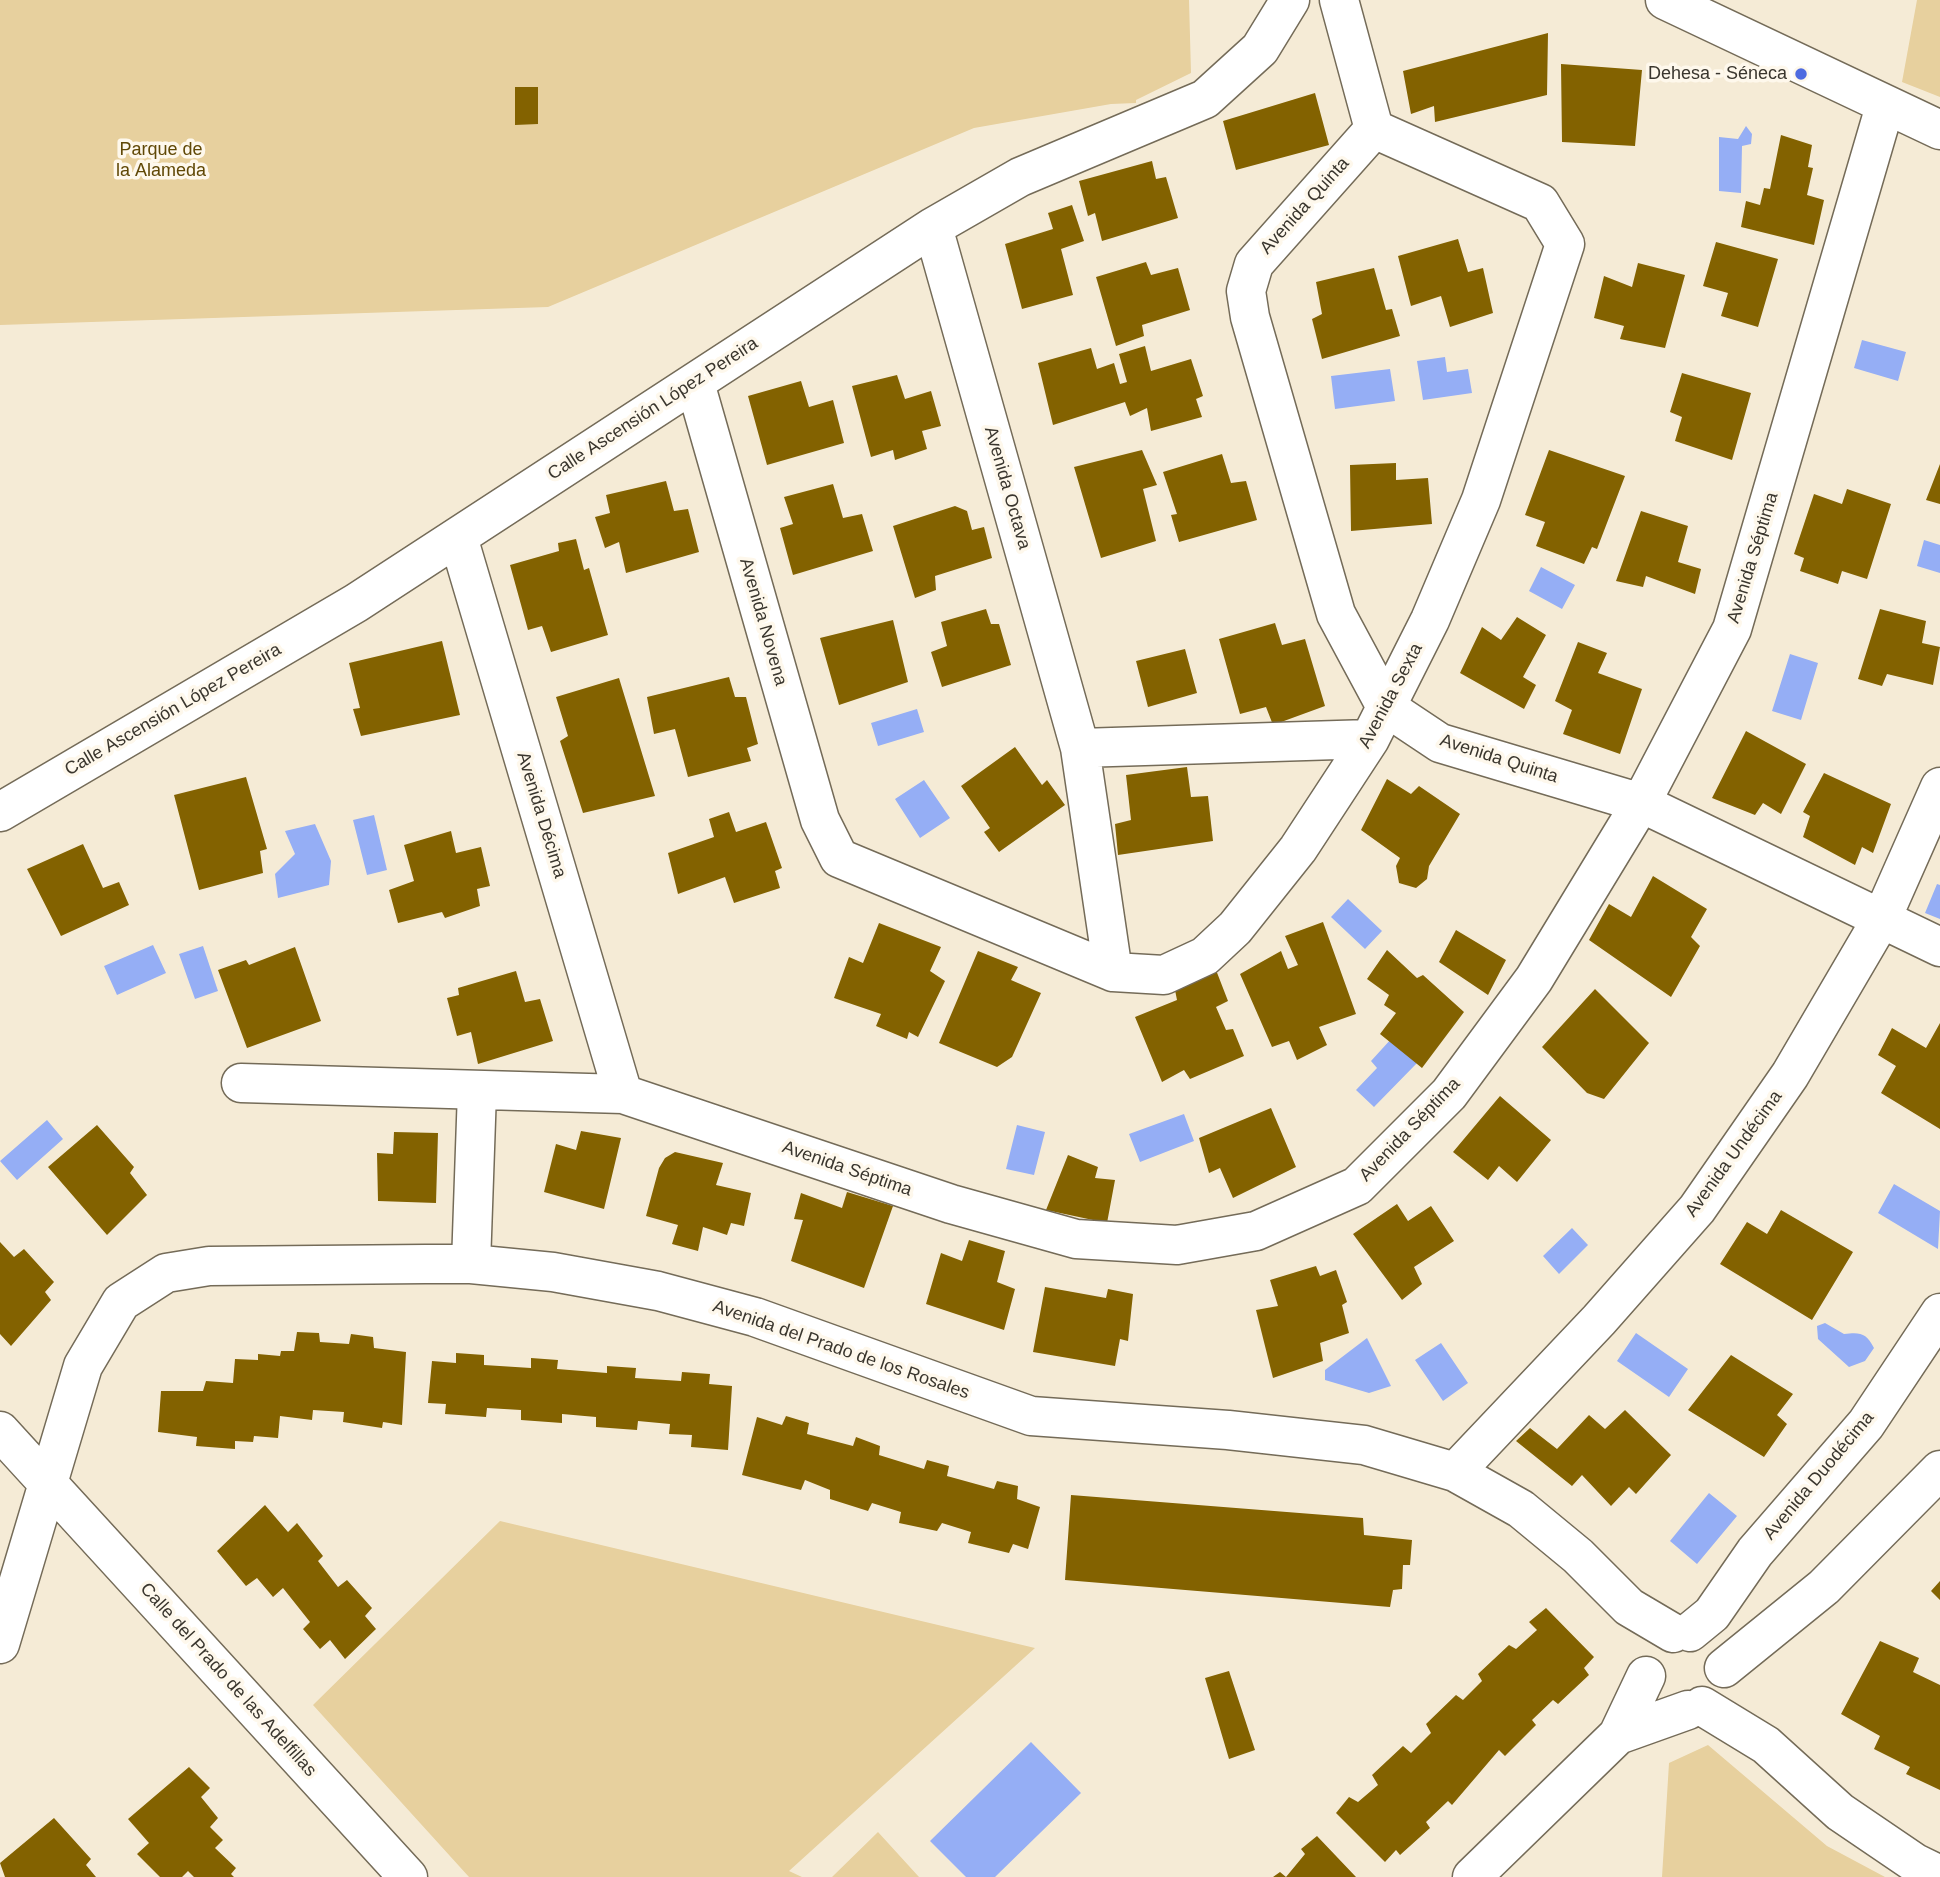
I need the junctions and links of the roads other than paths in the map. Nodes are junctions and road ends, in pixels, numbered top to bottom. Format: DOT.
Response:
graph roads {
  1 [pos="1290,0"];
  2 [pos="1339,0"];
  3 [pos="1665,0"];
  4 [pos="1885,106"];
  5 [pos="1374,129"];
  6 [pos="1940,130"];
  7 [pos="933,227"];
  8 [pos="695,383"];
  9 [pos="458,537"];
  10 [pos="1378,723"];
  11 [pos="1080,748"];
  12 [pos="1940,787"];
  13 [pos="1641,803"];
  14 [pos="0,812"];
  15 [pos="839,858"];
  16 [pos="1882,918"];
  17 [pos="1940,947"];
  18 [pos="1113,972"];
  19 [pos="242,1083"];
  20 [pos="477,1091"];
  21 [pos="623,1094"];
  22 [pos="471,1264"];
  23 [pos="1940,1313"];
  24 [pos="0,1431"];
  25 [pos="1940,1469"];
  26 [pos="1455,1472"];
  27 [pos="48,1482"];
  28 [pos="1629,1607"];
  29 [pos="1681,1632"];
  30 [pos="0,1644"];
  31 [pos="1646,1668"];
  32 [pos="1710,1690"];
  33 [pos="1618,1735"];
  34 [pos="1940,1875"];
  35 [pos="408,1877"];
  36 [pos="1472,1877"];
  1 -- 7 [label="street, Calle Ascensión López Pereira"];
  2 -- 5 [label="street"];
  3 -- 4 [label="street"];
  4 -- 6 [label="street"];
  4 -- 13 [label="street, Avenida Séptima"];
  5 -- 10 [label="street, Avenida Quinta"];
  5 -- 10 [label="street, Avenida Sexta"];
  7 -- 8 [label="street, Calle Ascensión López Pereira"];
  7 -- 11 [label="street, Avenida Octava"];
  8 -- 9 [label="street, Calle Ascensión López Pereira"];
  8 -- 15 [label="street, Avenida Novena"];
  9 -- 14 [label="street, Calle Ascensión López Pereira"];
  9 -- 21 [label="street, Avenida Décima"];
  10 -- 11 [label="street"];
  10 -- 13 [label="street, Avenida Quinta"];
  10 -- 18 [label="street, Avenida Sexta"];
  11 -- 18 [label="street, Avenida Octava"];
  12 -- 16 [label="street, Avenida Undécima"];
  13 -- 16 [label="street, Avenida Quinta"];
  13 -- 21 [label="street, Avenida Séptima"];
  15 -- 18 [label="street, Avenida Sexta"];
  16 -- 17 [label="street, Avenida Quinta"];
  16 -- 26 [label="street, Avenida Undécima"];
  19 -- 20 [label="street, Avenida Séptima"];
  20 -- 21 [label="street, Avenida Séptima"];
  20 -- 22 [label="street"];
  22 -- 26 [label="street, Avenida del Prado de los Rosales"];
  22 -- 27 [label="street, Avenida del Prado de los Rosales"];
  23 -- 29 [label="street, Avenida Duodécima"];
  24 -- 27 [label="street, Calle del Prado de las Adelfillas"];
  25 -- 32 [label="street"];
  26 -- 28 [label="street, Avenida del Prado de los Rosales"];
  27 -- 30 [label="street, Avenida del Prado de los Rosales"];
  27 -- 35 [label="street, Calle del Prado de las Adelfillas"];
  28 -- 29 [label="street, Avenida del Prado de los Rosales"];
  28 -- 31 [label="street, Avenida del Prado de los Rosales"];
  29 -- 31 [label="street, Avenida Duodécima"];
  29 -- 32 [label="street, Avenida del Prado de los Rosales"];
  31 -- 32 [label="street, Avenida del Prado de los Rosales"];
  31 -- 33 [label="street, Avenida Duodécima"];
  32 -- 33 [label="street"];
  32 -- 34 [label="street, Avenida del Prado de los Rosales"];
  33 -- 36 [label="street"];
}
